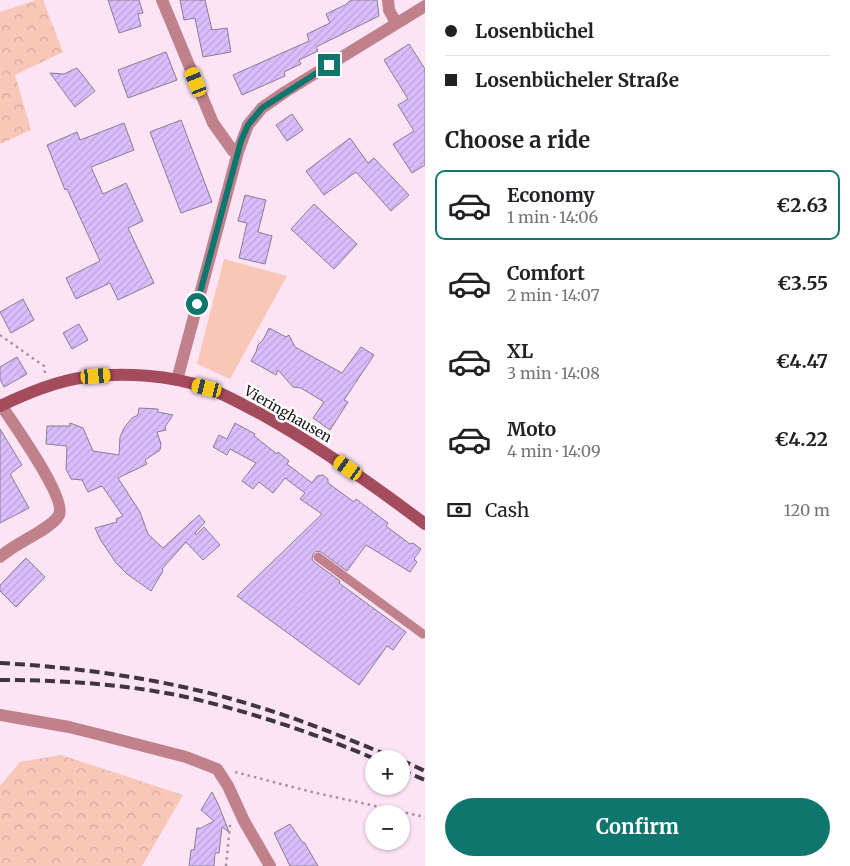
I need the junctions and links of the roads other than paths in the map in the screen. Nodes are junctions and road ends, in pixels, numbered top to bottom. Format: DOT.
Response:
graph roads {
  1 [pos="162,0"];
  2 [pos="388,0"];
  3 [pos="425,6"];
  4 [pos="396,24"];
  5 [pos="238,152"];
  6 [pos="177,380"];
  7 [pos="0,405"];
  8 [pos="425,524"];
  9 [pos="0,556"];
  10 [pos="318,557"];
  11 [pos="423,634"];
  12 [pos="0,715"];
  13 [pos="270,866"];
  1 -- 5 [label="street"];
  2 -- 4 [label="street"];
  3 -- 4 [label="street"];
  4 -- 5 [label="street"];
  5 -- 6 [label="street"];
  6 -- 7 [label="main road, Vieringhausen"];
  6 -- 8 [label="main road, Vieringhausen"];
  7 -- 9 [label="street"];
  10 -- 11 [label="lane"];
  12 -- 13 [label="street"];
}
